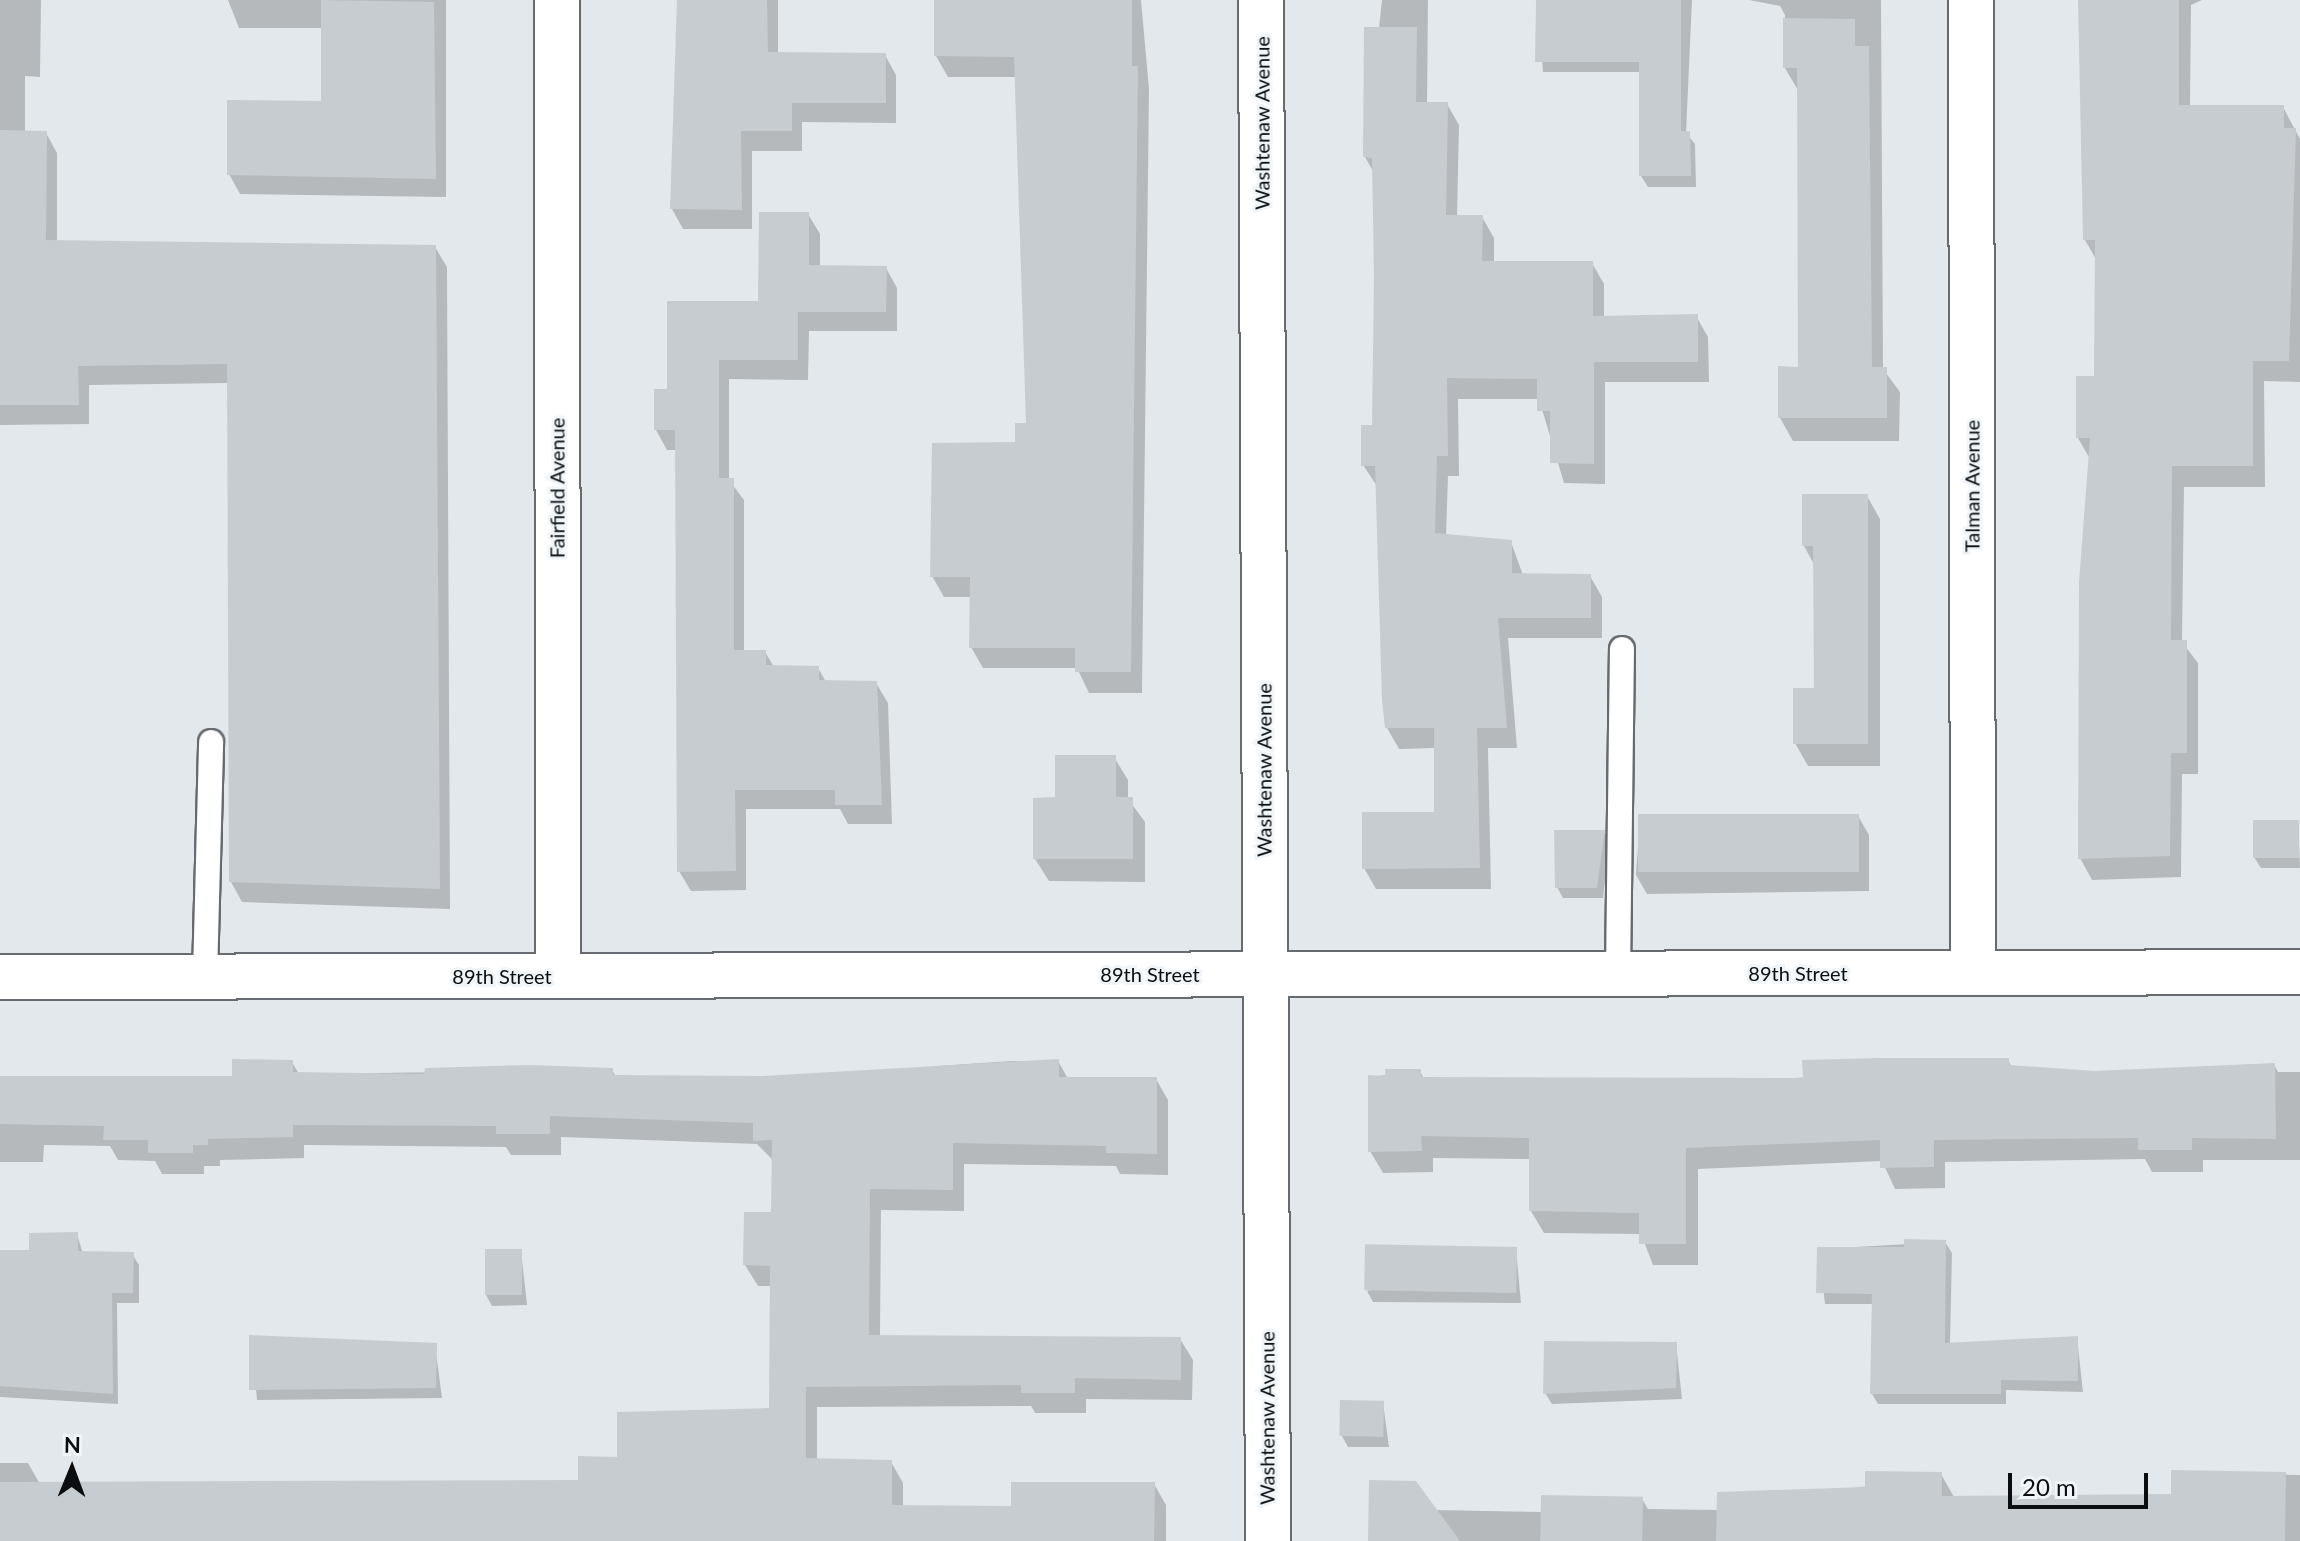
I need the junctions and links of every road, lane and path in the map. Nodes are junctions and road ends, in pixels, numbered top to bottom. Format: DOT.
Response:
graph roads {
  1 [pos="557,0"];
  2 [pos="1261,0"];
  3 [pos="1971,0"];
  4 [pos="1622,649"];
  5 [pos="211,742"];
  6 [pos="1973,972"];
  7 [pos="2300,972"];
  8 [pos="1618,973"];
  9 [pos="1265,974"];
  10 [pos="558,975"];
  11 [pos="205,976"];
  12 [pos="0,977"];
  13 [pos="1268,1541"];
  1 -- 10 [label="street, Fairfield Avenue"];
  2 -- 9 [label="street, Washtenaw Avenue"];
  3 -- 6 [label="street, Talman Avenue"];
  4 -- 8 [label="lane"];
  5 -- 11 [label="lane"];
  6 -- 7 [label="street, 89th Street"];
  6 -- 8 [label="street, 89th Street"];
  8 -- 9 [label="street, 89th Street"];
  9 -- 10 [label="street, 89th Street"];
  9 -- 13 [label="street, Washtenaw Avenue"];
  10 -- 11 [label="street, 89th Street"];
  11 -- 12 [label="street, 89th Street"];
}
